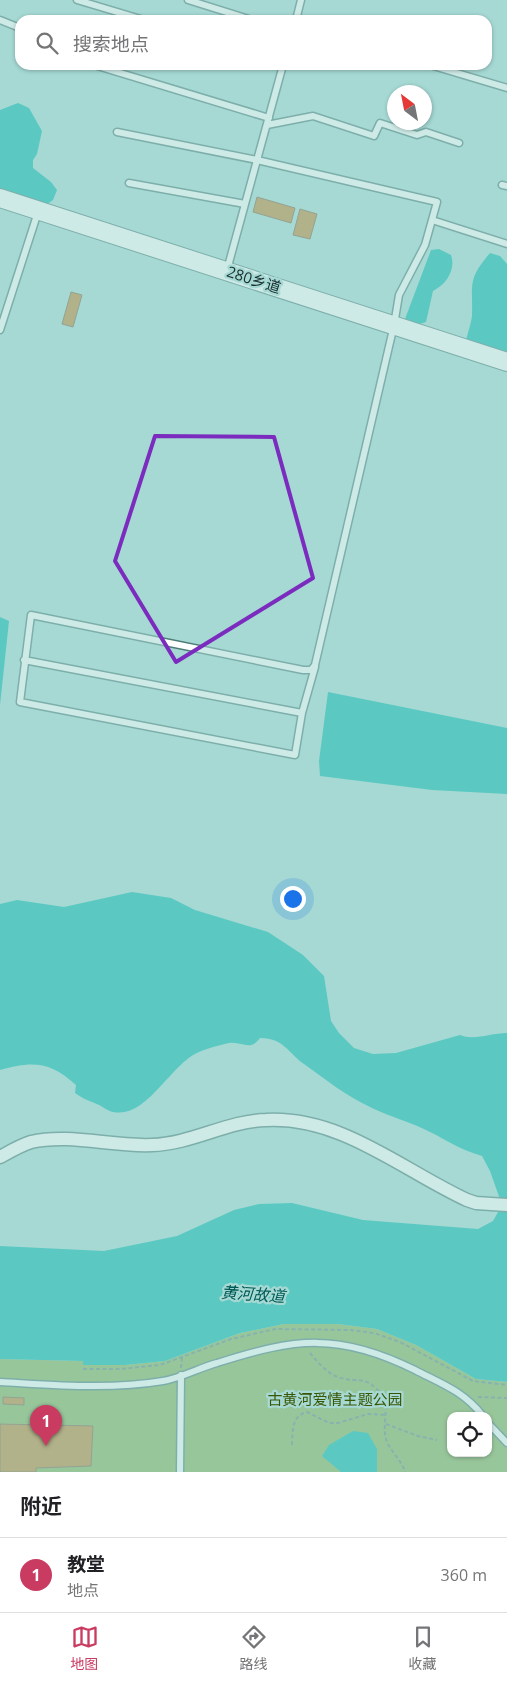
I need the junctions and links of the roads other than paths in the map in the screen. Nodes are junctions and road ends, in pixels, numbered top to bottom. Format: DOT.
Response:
graph roads {
  1 [pos="77,0"];
  2 [pos="188,0"];
  3 [pos="301,0"];
  4 [pos="127,15"];
  5 [pos="236,15"];
  6 [pos="297,15"];
  7 [pos="0,20"];
  8 [pos="15,26"];
  9 [pos="109,70"];
  10 [pos="282,70"];
  11 [pos="447,70"];
  12 [pos="507,88"];
  13 [pos="268,122"];
  14 [pos="117,132"];
  15 [pos="459,143"];
  16 [pos="257,160"];
  17 [pos="129,183"];
  18 [pos="0,198"];
  19 [pos="245,204"];
  20 [pos="39,210"];
  21 [pos="432,220"];
  22 [pos="507,244"];
  23 [pos="227,270"];
  24 [pos="394,325"];
  25 [pos="0,330"];
  26 [pos="507,362"];
  27 [pos="24,660"];
  28 [pos="315,665"];
  29 [pos="302,713"];
  30 [pos="0,1156"];
  31 [pos="507,1205"];
  32 [pos="181,1375"];
  33 [pos="0,1382"];
  34 [pos="479,1412"];
  35 [pos="492,1427"];
  36 [pos="507,1443"];
  37 [pos="180,1472"];
  1 -- 4 [label="lane"];
  2 -- 5 [label="lane"];
  3 -- 6 [label="lane"];
  7 -- 8 [label="lane"];
  9 -- 13 [label="lane"];
  10 -- 13 [label="lane"];
  11 -- 12 [label="lane"];
  13 -- 15 [label="lane"];
  13 -- 16 [label="lane"];
  14 -- 16 [label="lane"];
  16 -- 19 [label="lane"];
  16 -- 21 [label="lane"];
  17 -- 19 [label="lane"];
  18 -- 20 [label="street, 280乡道"];
  19 -- 23 [label="lane"];
  20 -- 23 [label="street, 280乡道"];
  20 -- 25 [label="lane"];
  21 -- 22 [label="lane"];
  21 -- 24 [label="lane"];
  23 -- 24 [label="street, 280乡道"];
  24 -- 26 [label="street, 280乡道"];
  24 -- 28 [label="lane"];
  27 -- 28 [label="lane"];
  27 -- 29 [label="lane"];
  27 -- 29 [label="lane"];
  28 -- 29 [label="lane"];
  30 -- 31 [label="street"];
  32 -- 33 [label="lane"];
  32 -- 34 [label="lane"];
  32 -- 37 [label="lane"];
  35 -- 36 [label="lane"];
}
